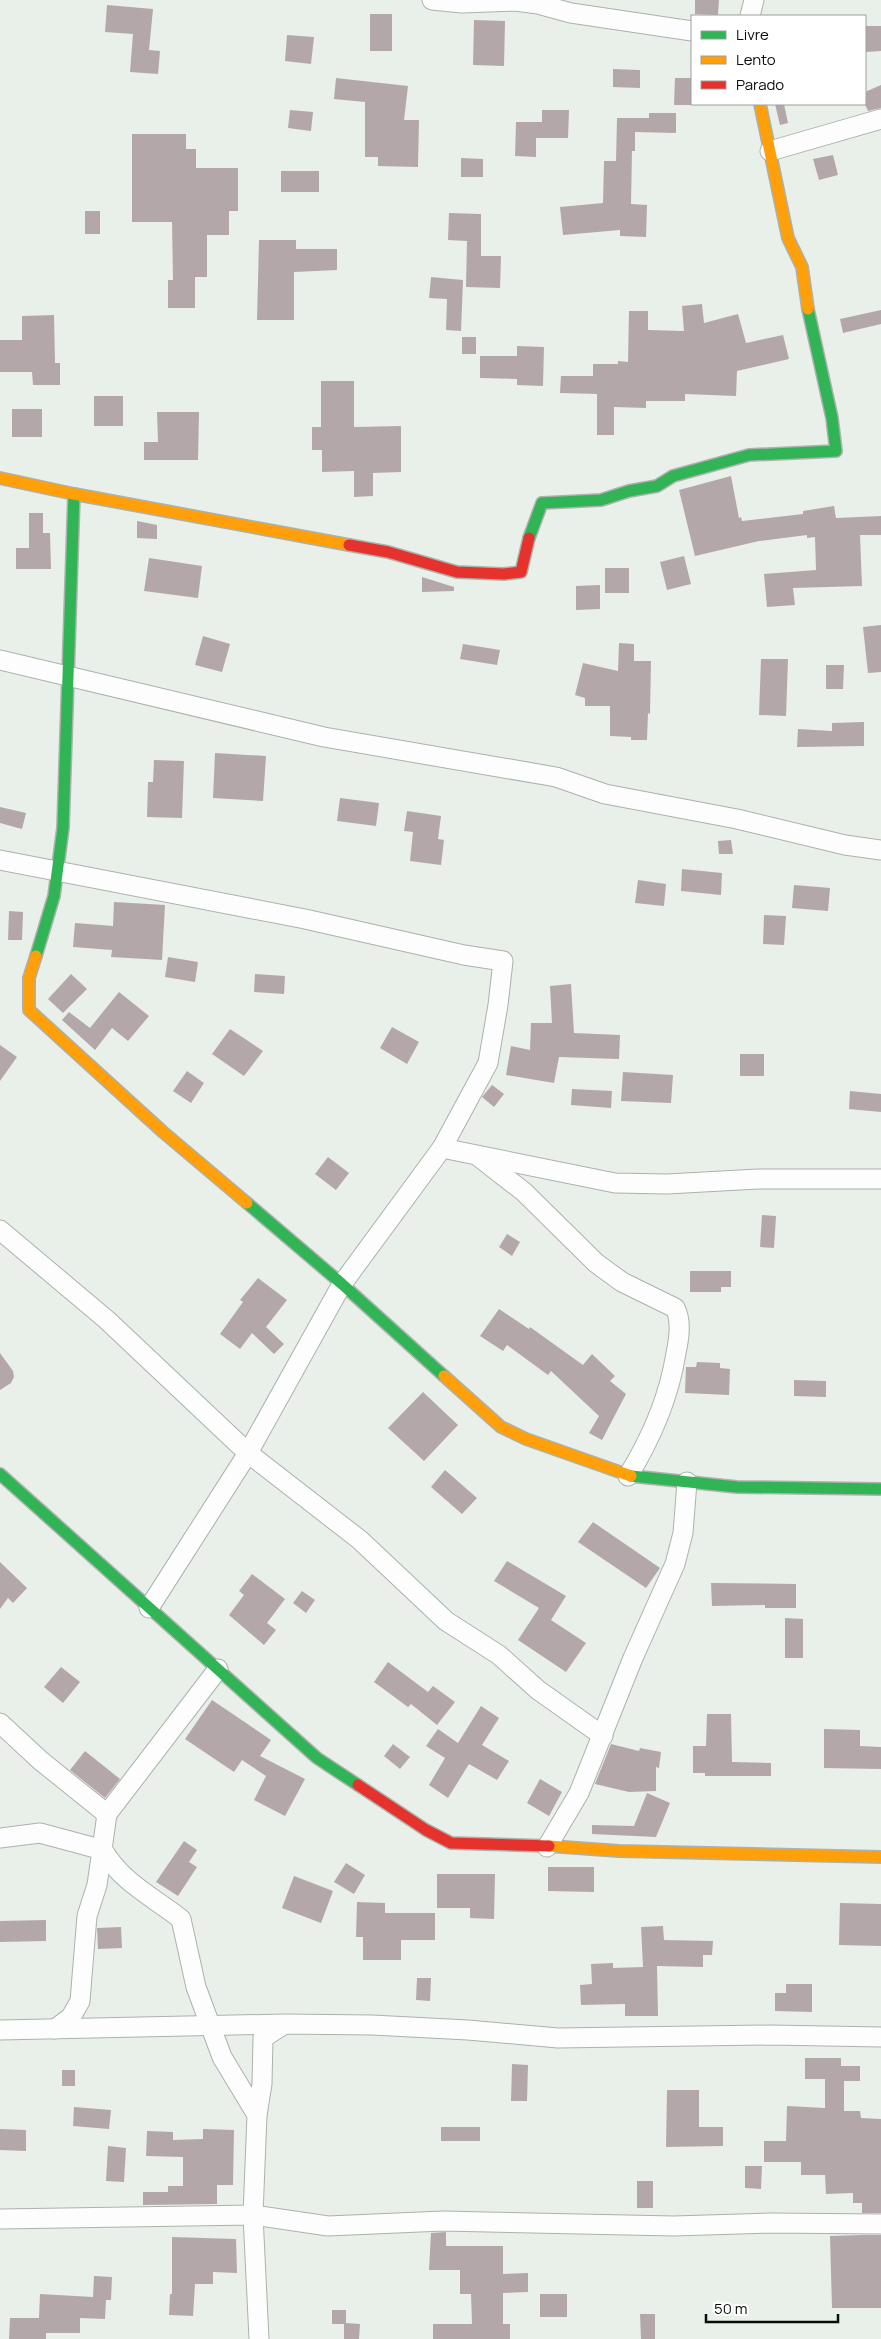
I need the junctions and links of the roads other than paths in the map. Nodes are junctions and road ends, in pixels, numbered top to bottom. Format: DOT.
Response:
graph roads {
  1 [pos="432,0"];
  2 [pos="754,0"];
  3 [pos="750,15"];
  4 [pos="691,31"];
  5 [pos="760,105"];
  6 [pos="881,120"];
  7 [pos="770,151"];
  8 [pos="0,478"];
  9 [pos="74,494"];
  10 [pos="0,660"];
  11 [pos="68,676"];
  12 [pos="881,850"];
  13 [pos="0,860"];
  14 [pos="55,872"];
  15 [pos="442,1148"];
  16 [pos="475,1154"];
  17 [pos="881,1179"];
  18 [pos="0,1230"];
  19 [pos="342,1284"];
  20 [pos="248,1452"];
  21 [pos="0,1474"];
  22 [pos="628,1476"];
  23 [pos="687,1482"];
  24 [pos="881,1489"];
  25 [pos="149,1608"];
  26 [pos="218,1669"];
  27 [pos="0,1723"];
  28 [pos="603,1736"];
  29 [pos="107,1814"];
  30 [pos="0,1838"];
  31 [pos="547,1846"];
  32 [pos="103,1850"];
  33 [pos="881,1856"];
  34 [pos="285,2024"];
  35 [pos="211,2027"];
  36 [pos="55,2029"];
  37 [pos="0,2030"];
  38 [pos="881,2038"];
  39 [pos="258,2115"];
  40 [pos="253,2215"];
  41 [pos="0,2218"];
  42 [pos="881,2224"];
  43 [pos="259,2339"];
  1 -- 4 [label="street"];
  2 -- 3 [label="street"];
  5 -- 7 [label="street"];
  6 -- 7 [label="street"];
  7 -- 9 [label="street"];
  8 -- 9 [label="street"];
  9 -- 11 [label="street"];
  10 -- 11 [label="street"];
  11 -- 12 [label="street"];
  11 -- 14 [label="street"];
  13 -- 14 [label="street"];
  14 -- 15 [label="street"];
  14 -- 19 [label="street"];
  15 -- 16 [label="street"];
  15 -- 19 [label="street"];
  16 -- 17 [label="street"];
  16 -- 22 [label="street"];
  18 -- 20 [label="street"];
  19 -- 20 [label="street"];
  19 -- 22 [label="street"];
  20 -- 25 [label="street"];
  20 -- 28 [label="street"];
  21 -- 25 [label="street"];
  22 -- 23 [label="street"];
  23 -- 24 [label="street"];
  23 -- 28 [label="street"];
  25 -- 26 [label="street"];
  26 -- 29 [label="street"];
  26 -- 31 [label="street"];
  27 -- 29 [label="street"];
  28 -- 31 [label="street"];
  29 -- 32 [label="street"];
  30 -- 32 [label="street"];
  31 -- 33 [label="street"];
  32 -- 35 [label="street"];
  32 -- 36 [label="street"];
  34 -- 35 [label="street"];
  34 -- 38 [label="street"];
  34 -- 39 [label="street"];
  35 -- 36 [label="street"];
  35 -- 39 [label="street"];
  36 -- 37 [label="street"];
  39 -- 40 [label="street"];
  40 -- 41 [label="street"];
  40 -- 42 [label="street"];
  40 -- 43 [label="street"];
}
